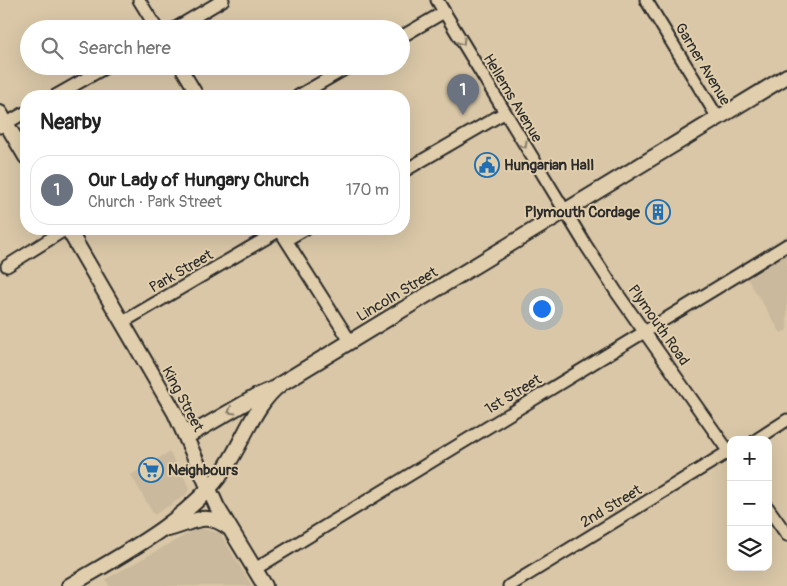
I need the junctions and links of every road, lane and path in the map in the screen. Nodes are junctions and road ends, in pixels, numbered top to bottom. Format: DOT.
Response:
graph roads {
  1 [pos="139,0"];
  2 [pos="223,0"];
  3 [pos="437,0"];
  4 [pos="646,0"];
  5 [pos="444,12"];
  6 [pos="151,20"];
  7 [pos="189,20"];
  8 [pos="410,32"];
  9 [pos="92,75"];
  10 [pos="185,75"];
  11 [pos="334,75"];
  12 [pos="787,76"];
  13 [pos="65,90"];
  14 [pos="194,90"];
  15 [pos="308,90"];
  16 [pos="504,113"];
  17 [pos="20,114"];
  18 [pos="718,118"];
  19 [pos="2,121"];
  20 [pos="20,148"];
  21 [pos="410,168"];
  22 [pos="565,211"];
  23 [pos="57,235"];
  24 [pos="71,235"];
  25 [pos="278,235"];
  26 [pos="283,235"];
  27 [pos="787,245"];
  28 [pos="6,266"];
  29 [pos="123,322"];
  30 [pos="645,332"];
  31 [pos="350,342"];
  32 [pos="274,389"];
  33 [pos="787,420"];
  34 [pos="762,436"];
  35 [pos="186,437"];
  36 [pos="727,449"];
  37 [pos="727,455"];
  38 [pos="209,488"];
  39 [pos="772,514"];
  40 [pos="231,530"];
  41 [pos="160,531"];
  42 [pos="787,535"];
  43 [pos="255,570"];
  44 [pos="69,586"];
  45 [pos="265,586"];
  46 [pos="509,586"];
  1 -- 6 [label="street"];
  2 -- 7 [label="street"];
  3 -- 5 [label="street, Hellems Avenue"];
  4 -- 18 [label="street, Garner Avenue"];
  5 -- 8 [label="street"];
  5 -- 16 [label="street, Hellems Avenue, one-way"];
  9 -- 13 [label="street"];
  10 -- 14 [label="street"];
  11 -- 15 [label="street"];
  12 -- 18 [label="main road, Lincoln Street"];
  16 -- 21 [label="street"];
  16 -- 22 [label="street, Hellems Avenue, one-way"];
  17 -- 19 [label="street"];
  18 -- 22 [label="main road, Lincoln Street"];
  19 -- 20 [label="main road"];
  22 -- 30 [label="street, Plymouth Road"];
  22 -- 31 [label="main road, Lincoln Street"];
  23 -- 28 [label="street"];
  24 -- 29 [label="main road, King Street"];
  25 -- 29 [label="street, Park Street"];
  26 -- 31 [label="street"];
  27 -- 30 [label="street, 1st Street"];
  29 -- 35 [label="main road, King Street"];
  30 -- 36 [label="street, Plymouth Road"];
  30 -- 43 [label="street, 1st Street"];
  31 -- 32 [label="main road, Lincoln Street"];
  32 -- 35 [label="main road, one-way"];
  32 -- 38 [label="main road, Lincoln Street"];
  33 -- 34 [label="street"];
  35 -- 38 [label="main road, King Street"];
  37 -- 46 [label="street, 2nd Street"];
  38 -- 40 [label="main road, King Street"];
  38 -- 41 [label="main road, Lincoln Street"];
  39 -- 42 [label="street"];
  40 -- 41 [label="main road"];
  40 -- 43 [label="main road, King Street"];
  41 -- 44 [label="main road, Lincoln Street"];
  43 -- 45 [label="main road, King Street"];
}
